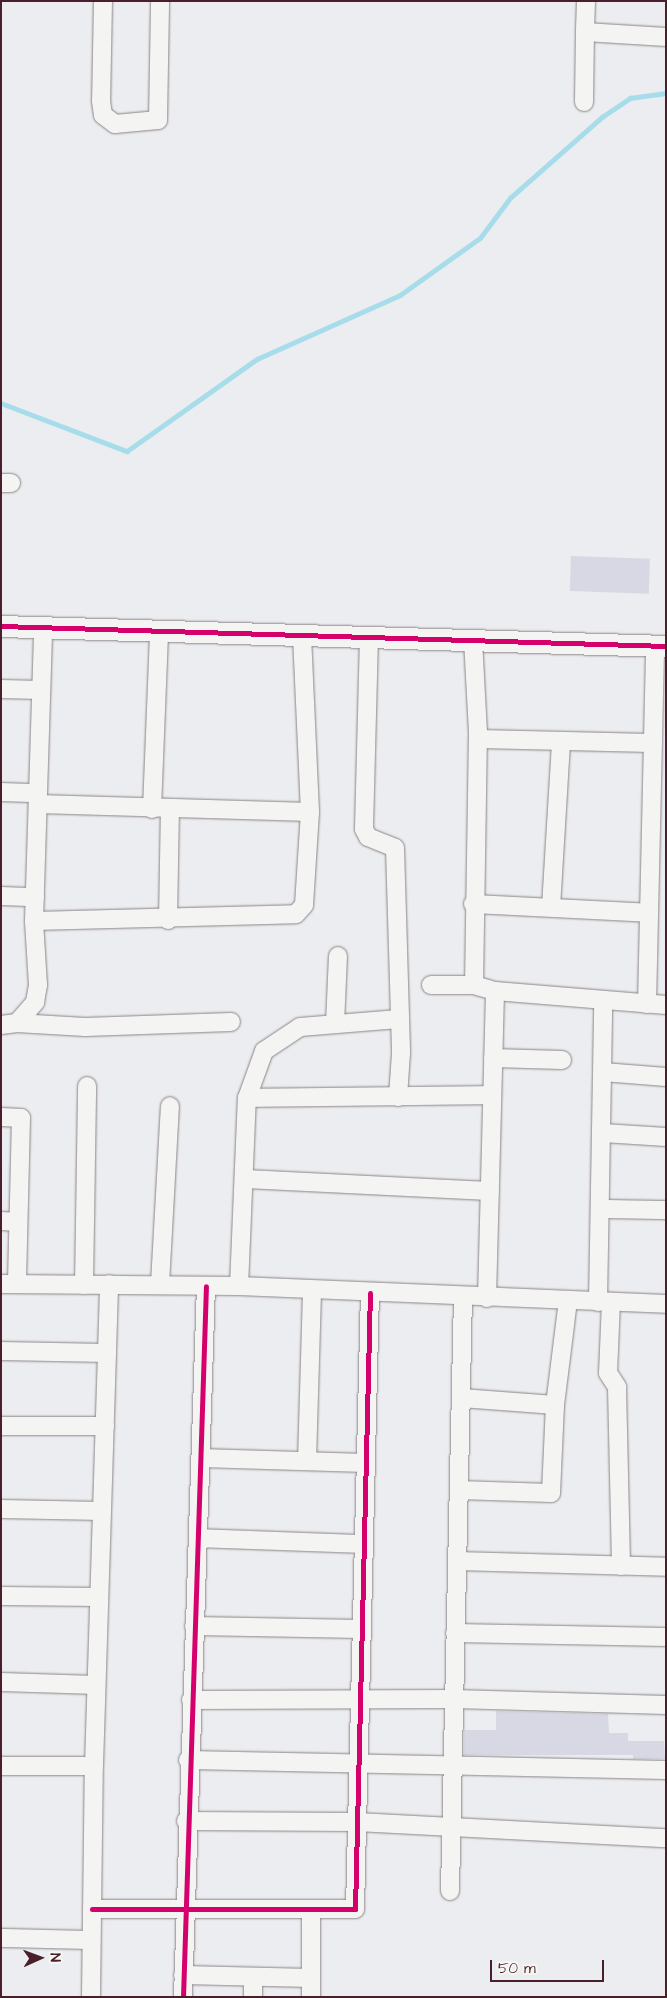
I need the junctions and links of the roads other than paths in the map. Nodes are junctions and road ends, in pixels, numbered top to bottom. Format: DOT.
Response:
graph roads {
  1 [pos="103,1"];
  2 [pos="160,1"];
  3 [pos="586,1"];
  4 [pos="585,32"];
  5 [pos="666,37"];
  6 [pos="584,102"];
  7 [pos="1,626"];
  8 [pos="43,627"];
  9 [pos="160,631"];
  10 [pos="302,635"];
  11 [pos="369,637"];
  12 [pos="474,640"];
  13 [pos="660,646"];
  14 [pos="1,688"];
  15 [pos="41,690"];
  16 [pos="478,739"];
  17 [pos="561,742"];
  18 [pos="653,743"];
  19 [pos="1,792"];
  20 [pos="658,797"];
  21 [pos="38,799"];
  22 [pos="152,809"];
  23 [pos="170,810"];
  24 [pos="310,812"];
  25 [pos="658,838"];
  26 [pos="1,896"];
  27 [pos="35,897"];
  28 [pos="473,904"];
  29 [pos="551,907"];
  30 [pos="649,913"];
  31 [pos="168,920"];
  32 [pos="34,921"];
  33 [pos="338,956"];
  34 [pos="474,985"];
  35 [pos="431,986"];
  36 [pos="495,992"];
  37 [pos="603,1002"];
  38 [pos="647,1004"];
  39 [pos="666,1004"];
  40 [pos="399,1019"];
  41 [pos="230,1022"];
  42 [pos="9,1024"];
  43 [pos="335,1024"];
  44 [pos="493,1058"];
  45 [pos="562,1060"];
  46 [pos="603,1072"];
  47 [pos="666,1077"];
  48 [pos="87,1086"];
  49 [pos="492,1095"];
  50 [pos="398,1097"];
  51 [pos="246,1098"];
  52 [pos="170,1106"];
  53 [pos="1,1117"];
  54 [pos="603,1133"];
  55 [pos="666,1137"];
  56 [pos="245,1179"];
  57 [pos="490,1191"];
  58 [pos="602,1209"];
  59 [pos="666,1210"];
  60 [pos="10,1221"];
  61 [pos="9,1284"];
  62 [pos="109,1284"];
  63 [pos="160,1284"];
  64 [pos="84,1285"];
  65 [pos="206,1286"];
  66 [pos="239,1286"];
  67 [pos="312,1290"];
  68 [pos="370,1293"];
  69 [pos="463,1297"];
  70 [pos="487,1298"];
  71 [pos="568,1301"];
  72 [pos="605,1302"];
  73 [pos="666,1304"];
  74 [pos="1,1351"];
  75 [pos="107,1353"];
  76 [pos="461,1398"];
  77 [pos="555,1405"];
  78 [pos="1,1426"];
  79 [pos="105,1426"];
  80 [pos="201,1458"];
  81 [pos="307,1461"];
  82 [pos="365,1463"];
  83 [pos="458,1490"];
  84 [pos="1,1509"];
  85 [pos="102,1511"];
  86 [pos="198,1538"];
  87 [pos="363,1544"];
  88 [pos="457,1561"];
  89 [pos="621,1566"];
  90 [pos="666,1567"];
  91 [pos="1,1596"];
  92 [pos="100,1597"];
  93 [pos="194,1626"];
  94 [pos="361,1629"];
  95 [pos="456,1633"];
  96 [pos="666,1637"];
  97 [pos="1,1682"];
  98 [pos="96,1685"];
  99 [pos="454,1698"];
  100 [pos="191,1700"];
  101 [pos="360,1701"];
  102 [pos="666,1704"];
  103 [pos="188,1760"];
  104 [pos="358,1763"];
  105 [pos="452,1764"];
  106 [pos="1,1766"];
  107 [pos="94,1766"];
  108 [pos="666,1770"];
  109 [pos="186,1821"];
  110 [pos="356,1822"];
  111 [pos="451,1826"];
  112 [pos="666,1838"];
  113 [pos="450,1891"];
  114 [pos="92,1909"];
  115 [pos="311,1909"];
  116 [pos="184,1910"];
  117 [pos="1,1938"];
  118 [pos="91,1940"];
  119 [pos="183,1975"];
  120 [pos="311,1978"];
  121 [pos="253,1988"];
  122 [pos="91,1997"];
  123 [pos="183,1997"];
  124 [pos="311,1997"];
  1 -- 2 [label="street"];
  3 -- 4 [label="street"];
  4 -- 5 [label="street"];
  4 -- 6 [label="street"];
  7 -- 8 [label="street"];
  8 -- 9 [label="street"];
  8 -- 15 [label="street"];
  9 -- 10 [label="street"];
  9 -- 22 [label="street"];
  10 -- 11 [label="street"];
  10 -- 24 [label="street"];
  11 -- 12 [label="street"];
  11 -- 40 [label="street"];
  12 -- 13 [label="street"];
  12 -- 16 [label="street"];
  13 -- 18 [label="street"];
  14 -- 15 [label="street"];
  15 -- 21 [label="street"];
  16 -- 17 [label="street"];
  16 -- 28 [label="street"];
  17 -- 18 [label="street"];
  17 -- 29 [label="street"];
  18 -- 20 [label="street"];
  19 -- 21 [label="street"];
  20 -- 25 [label="street"];
  21 -- 22 [label="street"];
  21 -- 27 [label="street"];
  22 -- 23 [label="street"];
  23 -- 24 [label="street"];
  23 -- 31 [label="street"];
  24 -- 31 [label="street"];
  25 -- 30 [label="street"];
  26 -- 27 [label="street"];
  27 -- 32 [label="street"];
  28 -- 29 [label="street"];
  28 -- 34 [label="street"];
  29 -- 30 [label="street"];
  30 -- 38 [label="street"];
  31 -- 32 [label="street"];
  32 -- 42 [label="street"];
  33 -- 43 [label="street"];
  34 -- 35 [label="street"];
  34 -- 36 [label="street"];
  36 -- 37 [label="street"];
  36 -- 44 [label="street"];
  37 -- 38 [label="street"];
  37 -- 46 [label="street"];
  38 -- 39 [label="street"];
  40 -- 43 [label="street"];
  40 -- 50 [label="street"];
  41 -- 42 [label="street"];
  43 -- 51 [label="street"];
  44 -- 45 [label="street"];
  44 -- 49 [label="street"];
  46 -- 47 [label="street"];
  46 -- 54 [label="street"];
  48 -- 64 [label="street"];
  49 -- 50 [label="street"];
  49 -- 57 [label="street"];
  50 -- 51 [label="street"];
  51 -- 56 [label="street"];
  52 -- 63 [label="street"];
  53 -- 60 [label="street"];
  54 -- 55 [label="street"];
  54 -- 58 [label="street"];
  56 -- 57 [label="street"];
  56 -- 66 [label="street"];
  57 -- 70 [label="street"];
  58 -- 59 [label="street"];
  58 -- 72 [label="street"];
  60 -- 61 [label="street"];
  61 -- 64 [label="street"];
  62 -- 63 [label="street"];
  62 -- 64 [label="street"];
  62 -- 75 [label="street"];
  63 -- 65 [label="street"];
  65 -- 66 [label="street"];
  65 -- 80 [label="street"];
  66 -- 67 [label="street"];
  67 -- 68 [label="street"];
  67 -- 81 [label="street"];
  68 -- 69 [label="street"];
  68 -- 82 [label="street"];
  69 -- 70 [label="street"];
  69 -- 76 [label="street"];
  70 -- 71 [label="street"];
  71 -- 72 [label="street"];
  71 -- 77 [label="street"];
  72 -- 73 [label="street"];
  72 -- 89 [label="street"];
  74 -- 75 [label="street"];
  75 -- 79 [label="street"];
  76 -- 77 [label="street"];
  76 -- 83 [label="street"];
  77 -- 83 [label="street"];
  78 -- 79 [label="street"];
  79 -- 85 [label="street"];
  80 -- 81 [label="street"];
  80 -- 86 [label="street"];
  81 -- 82 [label="street"];
  82 -- 87 [label="street"];
  83 -- 88 [label="street"];
  84 -- 85 [label="street"];
  85 -- 92 [label="street"];
  86 -- 87 [label="street"];
  86 -- 93 [label="street"];
  87 -- 94 [label="street"];
  88 -- 89 [label="street"];
  88 -- 95 [label="street"];
  89 -- 90 [label="street"];
  91 -- 92 [label="street"];
  92 -- 98 [label="street"];
  93 -- 94 [label="street"];
  93 -- 100 [label="street"];
  94 -- 101 [label="street"];
  95 -- 96 [label="street"];
  95 -- 99 [label="street"];
  97 -- 98 [label="street"];
  98 -- 107 [label="street"];
  99 -- 101 [label="street"];
  99 -- 102 [label="street"];
  99 -- 105 [label="street"];
  100 -- 101 [label="street"];
  100 -- 103 [label="street"];
  101 -- 104 [label="street"];
  103 -- 104 [label="street"];
  103 -- 109 [label="street"];
  104 -- 105 [label="street"];
  104 -- 110 [label="street"];
  105 -- 108 [label="street"];
  105 -- 111 [label="street"];
  106 -- 107 [label="street"];
  107 -- 114 [label="street"];
  109 -- 110 [label="street"];
  109 -- 116 [label="street"];
  110 -- 111 [label="street"];
  110 -- 115 [label="street"];
  111 -- 112 [label="street"];
  111 -- 113 [label="street"];
  114 -- 116 [label="street"];
  114 -- 118 [label="street"];
  115 -- 116 [label="street"];
  115 -- 120 [label="street"];
  116 -- 119 [label="street"];
  117 -- 118 [label="street"];
  118 -- 122 [label="street"];
  119 -- 121 [label="street"];
  119 -- 123 [label="street"];
  120 -- 121 [label="street"];
  120 -- 124 [label="street"];
}
